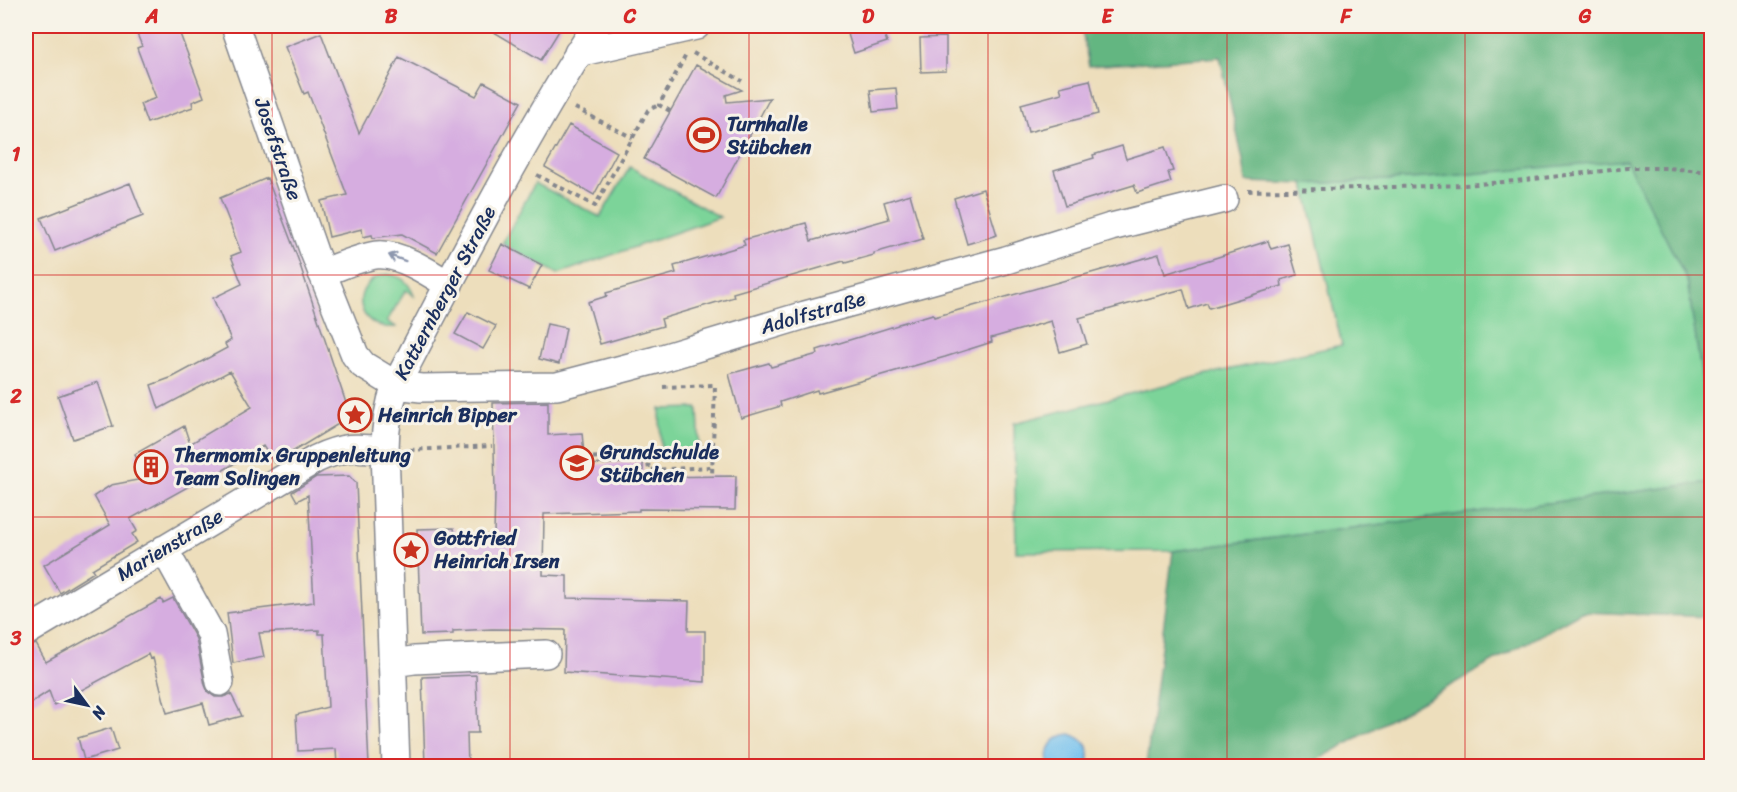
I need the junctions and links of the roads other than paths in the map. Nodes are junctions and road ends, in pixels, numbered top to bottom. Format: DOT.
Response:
graph roads {
  1 [pos="235,26"];
  2 [pos="596,26"];
  3 [pos="696,26"];
  4 [pos="578,53"];
  5 [pos="1224,199"];
  6 [pos="322,273"];
  7 [pos="449,285"];
  8 [pos="396,386"];
  9 [pos="398,450"];
  10 [pos="164,549"];
  11 [pos="26,632"];
  12 [pos="546,654"];
  13 [pos="392,663"];
  14 [pos="220,682"];
  15 [pos="396,766"];
  1 -- 6 [label="street, Josefstraße"];
  2 -- 4 [label="street, Katternberger Straße"];
  3 -- 4 [label="street"];
  4 -- 7 [label="street, Katternberger Straße"];
  5 -- 8 [label="street, Adolfstraße"];
  7 -- 6 [label="street, one-way"];
  6 -- 8 [label="street, Josefstraße"];
  7 -- 8 [label="street, Katternberger Straße"];
  8 -- 9 [label="street, Katternberger Straße"];
  9 -- 10 [label="street, Marienstraße"];
  9 -- 13 [label="street, Katternberger Straße"];
  10 -- 11 [label="street, Marienstraße"];
  10 -- 14 [label="street"];
  12 -- 13 [label="street"];
  13 -- 15 [label="street, Katternberger Straße"];
}
